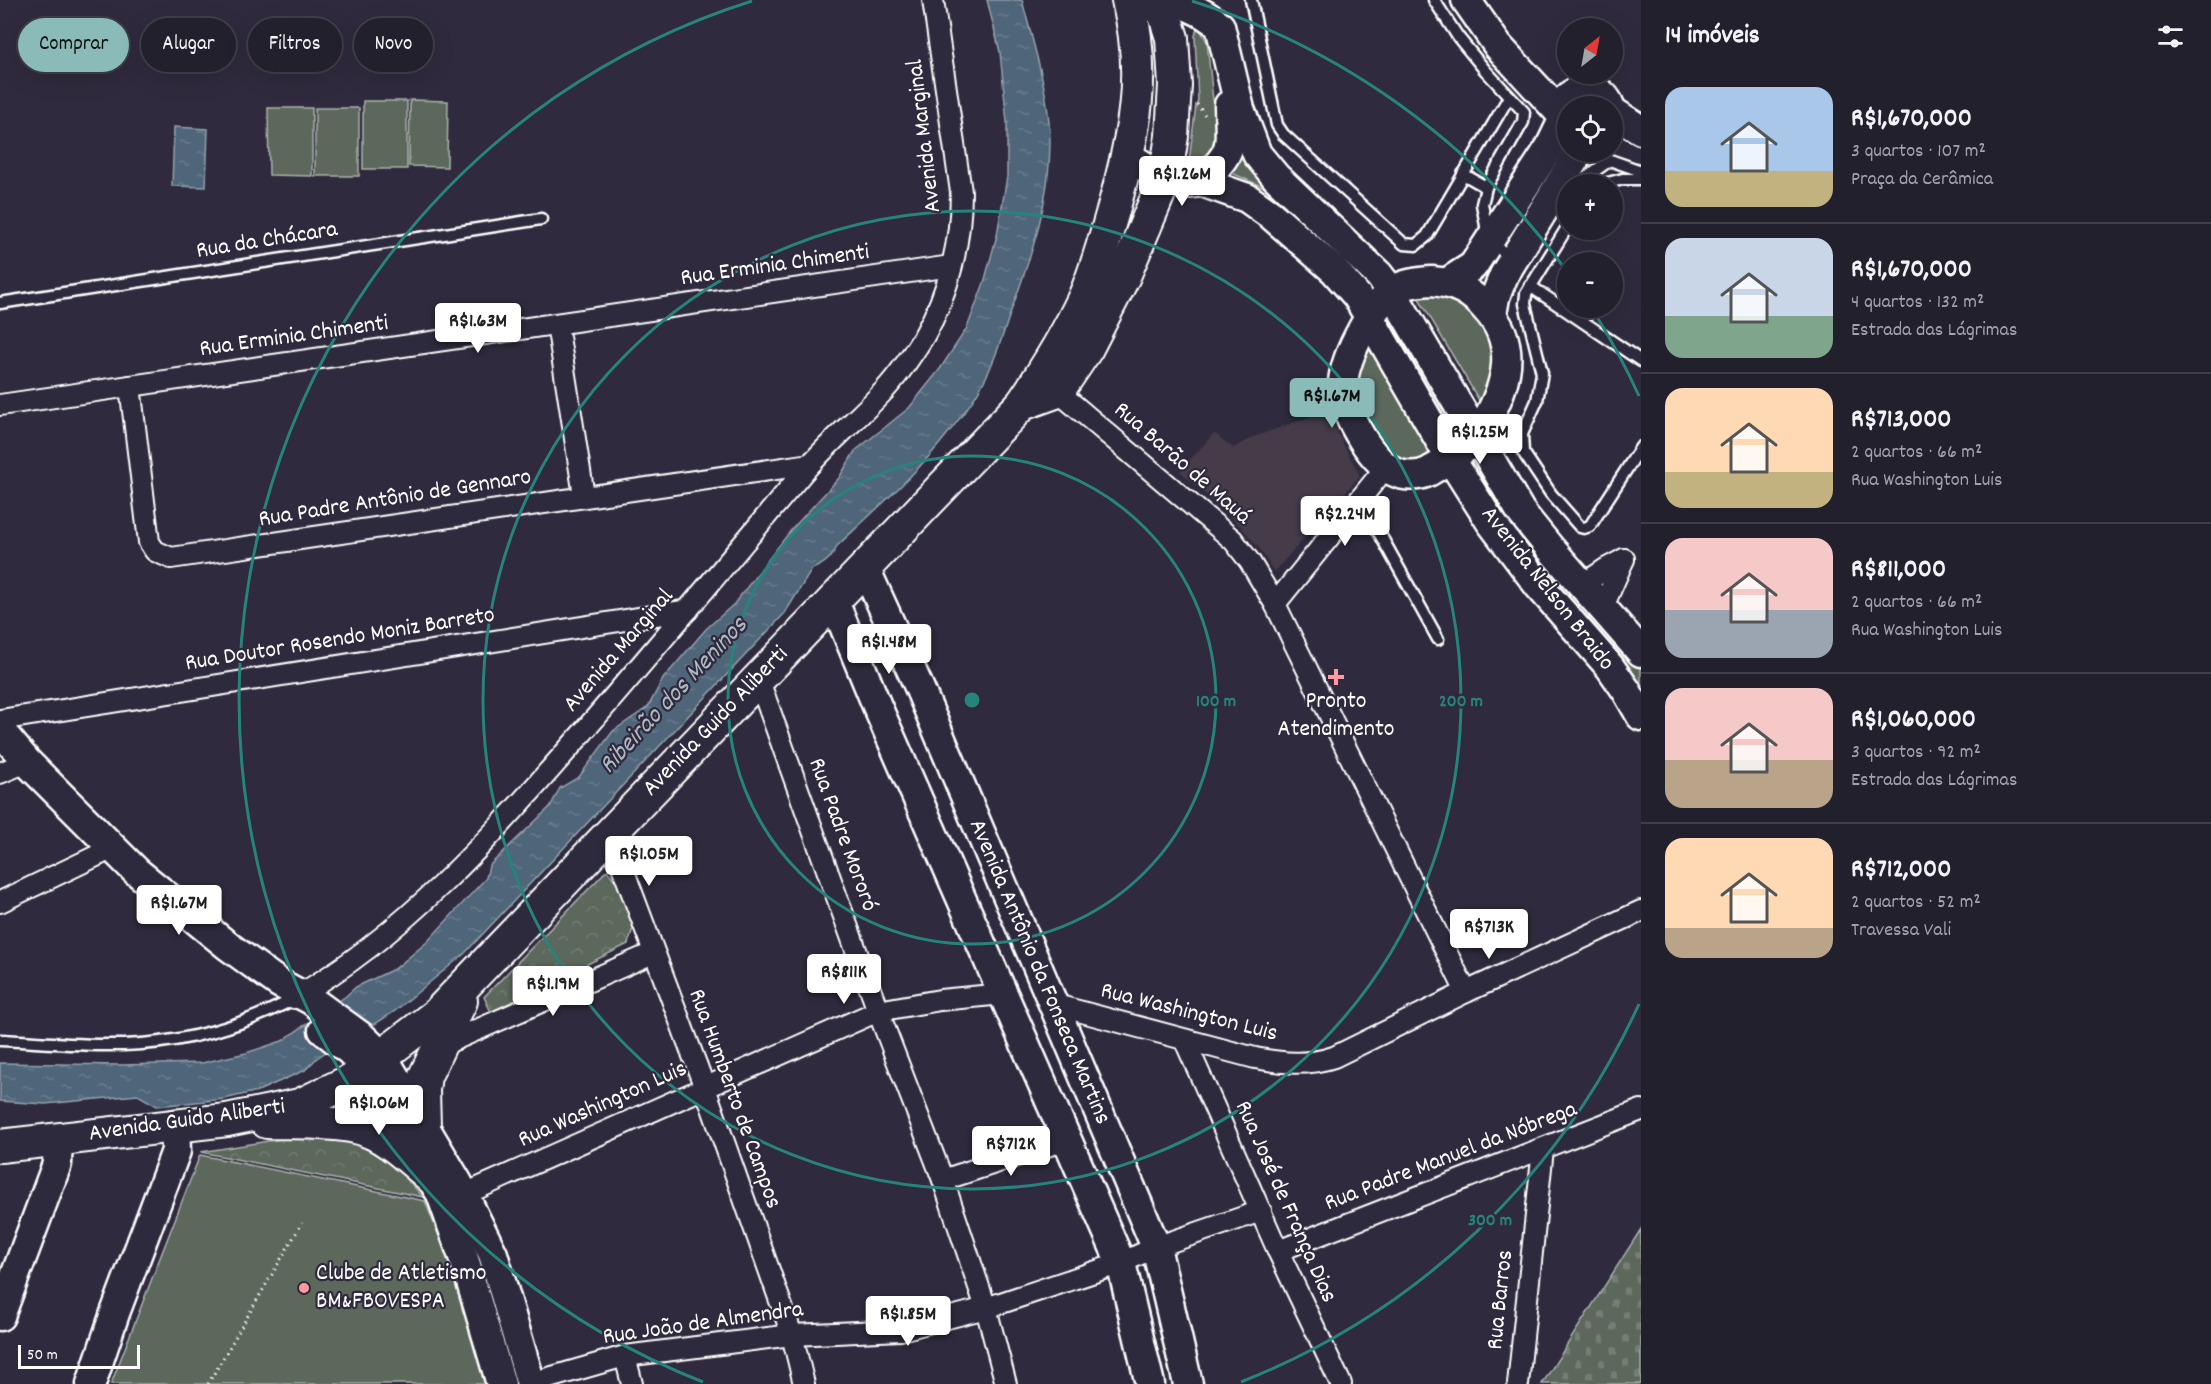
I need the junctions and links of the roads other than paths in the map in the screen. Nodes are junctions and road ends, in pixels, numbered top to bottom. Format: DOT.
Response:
graph roads {
  1 [pos="933,0"];
  2 [pos="1251,0"];
  3 [pos="1434,0"];
  4 [pos="1466,0"];
  5 [pos="1487,0"];
  6 [pos="1160,1"];
  7 [pos="1129,6"];
  8 [pos="1218,13"];
  9 [pos="1230,76"];
  10 [pos="1579,96"];
  11 [pos="1602,96"];
  12 [pos="1509,97"];
  13 [pos="1557,102"];
  14 [pos="1557,107"];
  15 [pos="1623,118"];
  16 [pos="1641,130"];
  17 [pos="1557,132"];
  18 [pos="1623,141"];
  19 [pos="1641,147"];
  20 [pos="1128,156"];
  21 [pos="1573,162"];
  22 [pos="1641,171"];
  23 [pos="1463,174"];
  24 [pos="1591,174"];
  25 [pos="1164,179"];
  26 [pos="1623,179"];
  27 [pos="1641,179"];
  28 [pos="1202,182"];
  29 [pos="1486,187"];
  30 [pos="1557,207"];
  31 [pos="541,219"];
  32 [pos="1559,240"];
  33 [pos="1489,242"];
  34 [pos="1511,263"];
  35 [pos="951,266"];
  36 [pos="1449,282"];
  37 [pos="1530,286"];
  38 [pos="1392,292"];
  39 [pos="0,303"];
  40 [pos="1492,315"];
  41 [pos="1370,317"];
  42 [pos="557,324"];
  43 [pos="1641,361"];
  44 [pos="1049,384"];
  45 [pos="130,386"];
  46 [pos="0,405"];
  47 [pos="1476,437"];
  48 [pos="1641,447"];
  49 [pos="1450,458"];
  50 [pos="810,464"];
  51 [pos="1386,467"];
  52 [pos="584,496"];
  53 [pos="1361,500"];
  54 [pos="865,568"];
  55 [pos="1582,585"];
  56 [pos="833,599"];
  57 [pos="1275,604"];
  58 [pos="1603,607"];
  59 [pos="688,610"];
  60 [pos="1581,634"];
  61 [pos="1438,639"];
  62 [pos="1641,652"];
  63 [pos="758,678"];
  64 [pos="919,687"];
  65 [pos="877,706"];
  66 [pos="1641,716"];
  67 [pos="0,720"];
  68 [pos="0,730"];
  69 [pos="27,762"];
  70 [pos="0,773"];
  71 [pos="610,834"];
  72 [pos="113,848"];
  73 [pos="0,903"];
  74 [pos="1641,911"];
  75 [pos="653,953"];
  76 [pos="474,975"];
  77 [pos="1466,992"];
  78 [pos="1003,994"];
  79 [pos="295,998"];
  80 [pos="1052,1004"];
  81 [pos="878,1011"];
  82 [pos="0,1041"];
  83 [pos="1185,1041"];
  84 [pos="438,1047"];
  85 [pos="364,1053"];
  86 [pos="705,1088"];
  87 [pos="1641,1110"];
  88 [pos="227,1120"];
  89 [pos="175,1125"];
  90 [pos="424,1126"];
  91 [pos="1068,1139"];
  92 [pos="58,1140"];
  93 [pos="0,1146"];
  94 [pos="1543,1149"];
  95 [pos="432,1178"];
  96 [pos="943,1180"];
  97 [pos="465,1194"];
  98 [pos="1261,1211"];
  99 [pos="1156,1247"];
  100 [pos="1278,1251"];
  101 [pos="1121,1263"];
  102 [pos="2,1307"];
  103 [pos="986,1308"];
  104 [pos="792,1335"];
  105 [pos="625,1356"];
  106 [pos="91,1384"];
  107 [pos="501,1384"];
  108 [pos="531,1384"];
  109 [pos="632,1384"];
  110 [pos="804,1384"];
  111 [pos="1006,1384"];
  112 [pos="1150,1384"];
  113 [pos="1188,1384"];
  114 [pos="1341,1384"];
  115 [pos="1518,1384"];
  1 -- 35 [label="street, Avenida Marginal"];
  2 -- 23 [label="lane"];
  3 -- 12 [label="lane"];
  4 -- 14 [label="street"];
  5 -- 13 [label="street"];
  6 -- 7 [label="street"];
  6 -- 8 [label="street, Avenida Nelson Braido"];
  6 -- 25 [label="main road"];
  7 -- 20 [label="main road"];
  8 -- 9 [label="street, Avenida Nelson Braido"];
  9 -- 28 [label="street"];
  9 -- 38 [label="street, Avenida Nelson Braido"];
  10 -- 11 [label="street"];
  12 -- 23 [label="lane"];
  12 -- 29 [label="lane"];
  15 -- 16 [label="street"];
  17 -- 33 [label="street"];
  18 -- 19 [label="street"];
  20 -- 25 [label="street, Avenida Nelson Braido"];
  20 -- 44 [label="main road"];
  21 -- 34 [label="street"];
  22 -- 24 [label="lane"];
  23 -- 29 [label="lane"];
  25 -- 28 [label="street, Avenida Nelson Braido"];
  25 -- 44 [label="main road"];
  26 -- 27 [label="lane"];
  28 -- 41 [label="street, Avenida Nelson Braido"];
  29 -- 33 [label="lane"];
  30 -- 34 [label="lane"];
  31 -- 39 [label="lane, Rua da Chácara"];
  32 -- 37 [label="lane"];
  33 -- 34 [label="lane"];
  33 -- 36 [label="street"];
  34 -- 40 [label="street"];
  35 -- 42 [label="street, Rua Erminia Chimenti"];
  35 -- 50 [label="street, Avenida Marginal"];
  36 -- 38 [label="street"];
  36 -- 40 [label="street"];
  37 -- 43 [label="lane"];
  37 -- 48 [label="lane"];
  38 -- 41 [label="street"];
  38 -- 47 [label="street, Avenida Nelson Braido"];
  40 -- 47 [label="street"];
  41 -- 49 [label="street, Avenida Nelson Braido"];
  41 -- 51 [label="street"];
  42 -- 45 [label="street, Rua Erminia Chimenti"];
  42 -- 52 [label="street"];
  44 -- 54 [label="main road, Avenida Guido Aliberti"];
  44 -- 57 [label="street, Rua Barão de Mauá"];
  45 -- 46 [label="street, Rua Erminia Chimenti"];
  45 -- 52 [label="street, Rua Padre Antônio de Gennaro"];
  47 -- 49 [label="street"];
  47 -- 55 [label="street, Avenida Nelson Braido"];
  49 -- 51 [label="street"];
  49 -- 60 [label="street, Avenida Nelson Braido"];
  50 -- 52 [label="street, Rua Padre Antônio de Gennaro"];
  50 -- 59 [label="street, Avenida Marginal"];
  51 -- 53 [label="street"];
  53 -- 57 [label="street"];
  53 -- 61 [label="lane"];
  54 -- 56 [label="main road, Avenida Guido Aliberti"];
  54 -- 64 [label="street, Avenida Antônio da Fonseca Martins"];
  55 -- 58 [label="street, Avenida Nelson Braido"];
  55 -- 58 [label="street"];
  55 -- 60 [label="street"];
  56 -- 63 [label="main road, Avenida Guido Aliberti"];
  56 -- 65 [label="street, Avenida Antônio da Fonseca Martins"];
  57 -- 77 [label="street, Rua Barão de Mauá"];
  58 -- 62 [label="street, Avenida Nelson Braido"];
  59 -- 67 [label="street, Rua Doutor Rosendo Moniz Barreto"];
  59 -- 79 [label="street, Avenida Marginal"];
  60 -- 66 [label="street, Avenida Nelson Braido"];
  63 -- 71 [label="main road, Avenida Guido Aliberti"];
  63 -- 81 [label="street, Rua Padre Mororó"];
  64 -- 65 [label="street"];
  64 -- 80 [label="street, Avenida Antônio da Fonseca Martins"];
  65 -- 78 [label="street, Avenida Antônio da Fonseca Martins"];
  68 -- 69 [label="street"];
  69 -- 70 [label="street"];
  69 -- 72 [label="street"];
  71 -- 75 [label="street, Rua Humberto de Campos"];
  71 -- 76 [label="main road, Avenida Guido Aliberti"];
  72 -- 73 [label="street"];
  72 -- 79 [label="street"];
  74 -- 77 [label="street, Rua Washington Luis"];
  75 -- 84 [label="street"];
  75 -- 86 [label="street, Rua Humberto de Campos"];
  76 -- 84 [label="main road"];
  76 -- 85 [label="main road, Avenida Guido Aliberti"];
  77 -- 83 [label="street, Rua Washington Luis"];
  78 -- 81 [label="street, Rua Washington Luis"];
  78 -- 91 [label="street, Avenida Antônio da Fonseca Martins"];
  79 -- 82 [label="lane, Avenida Marginal"];
  79 -- 85 [label="street"];
  80 -- 83 [label="street, Rua Washington Luis"];
  80 -- 99 [label="street, Avenida Antônio da Fonseca Martins"];
  81 -- 86 [label="street, Rua Washington Luis"];
  81 -- 96 [label="street, Rua Padre Mororó"];
  83 -- 98 [label="street, Rua José de França Dias"];
  84 -- 90 [label="main road"];
  85 -- 88 [label="main road, Avenida Guido Aliberti"];
  85 -- 90 [label="street"];
  85 -- 95 [label="street"];
  86 -- 97 [label="street, Rua Washington Luis"];
  86 -- 104 [label="street, Rua Humberto de Campos"];
  87 -- 94 [label="street, Rua Padre Manuel da Nóbrega"];
  88 -- 89 [label="main road, Avenida Guido Aliberti"];
  88 -- 95 [label="main road"];
  89 -- 92 [label="main road, Avenida Guido Aliberti"];
  89 -- 106 [label="street"];
  90 -- 97 [label="street"];
  91 -- 96 [label="street"];
  91 -- 101 [label="street, Avenida Antônio da Fonseca Martins"];
  92 -- 93 [label="main road, Avenida Guido Aliberti"];
  92 -- 102 [label="street"];
  94 -- 100 [label="street, Rua Padre Manuel da Nóbrega"];
  94 -- 115 [label="street, Rua Barros"];
  95 -- 107 [label="street"];
  96 -- 103 [label="street, Rua Padre Mororó"];
  97 -- 108 [label="street"];
  98 -- 99 [label="street, Rua João de Almendra"];
  98 -- 100 [label="street, Rua José de França Dias"];
  99 -- 101 [label="street, Rua João de Almendra"];
  99 -- 113 [label="street, Avenida Antônio da Fonseca Martins"];
  100 -- 114 [label="street, Rua José de França Dias"];
  101 -- 103 [label="street, Rua João de Almendra"];
  101 -- 112 [label="street, Avenida Antônio da Fonseca Martins"];
  103 -- 104 [label="street, Rua João de Almendra"];
  103 -- 111 [label="street, Rua Padre Mororó"];
  104 -- 105 [label="street, Rua João de Almendra"];
  104 -- 110 [label="street, Rua Humberto de Campos"];
  105 -- 108 [label="street, Rua João de Almendra"];
  105 -- 109 [label="street"];
}
